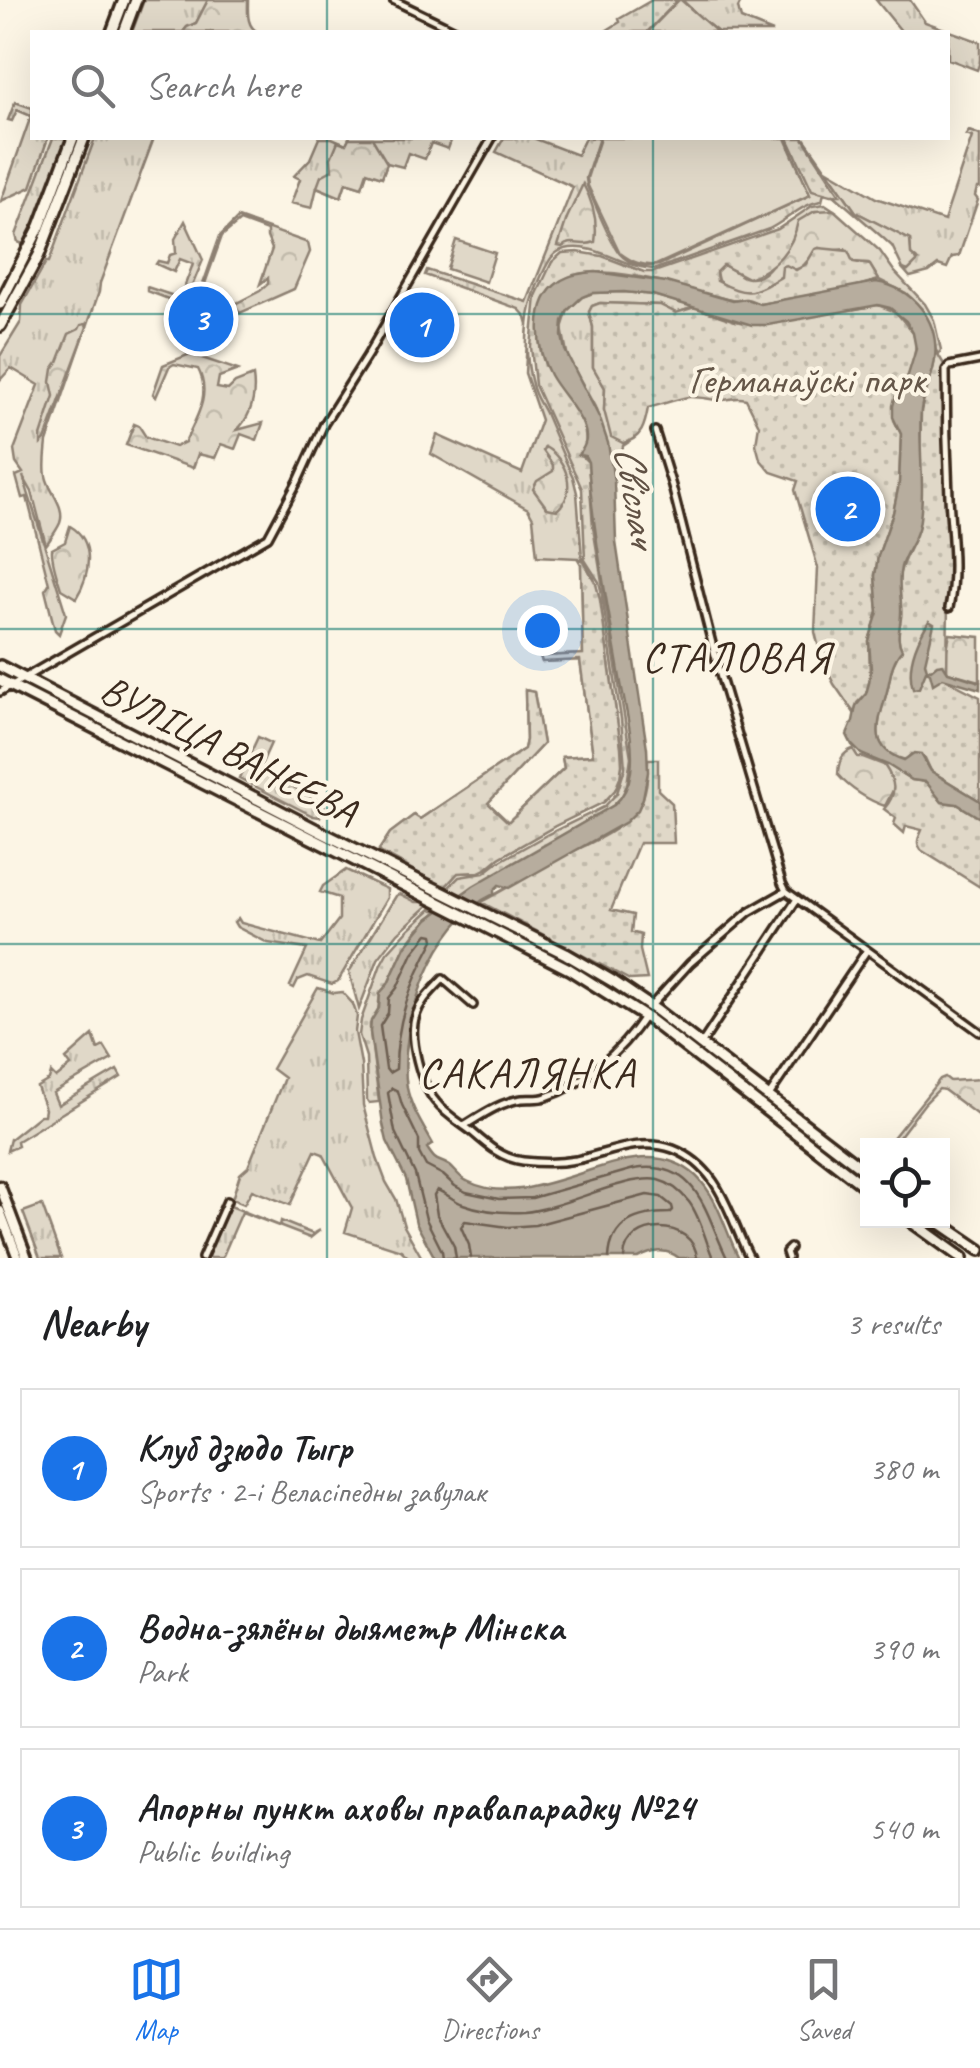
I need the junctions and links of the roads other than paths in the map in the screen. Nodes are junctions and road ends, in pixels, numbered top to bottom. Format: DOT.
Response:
graph roads {
  1 [pos="124,0"];
  2 [pos="136,0"];
  3 [pos="393,0"];
  4 [pos="113,30"];
  5 [pos="125,30"];
  6 [pos="455,30"];
  7 [pos="72,140"];
  8 [pos="83,140"];
  9 [pos="491,140"];
  10 [pos="0,304"];
  11 [pos="0,326"];
  12 [pos="980,360"];
  13 [pos="655,432"];
  14 [pos="949,608"];
  15 [pos="0,666"];
  16 [pos="24,678"];
  17 [pos="0,680"];
  18 [pos="12,686"];
  19 [pos="0,692"];
  20 [pos="86,717"];
  21 [pos="786,891"];
  22 [pos="798,899"];
  23 [pos="868,950"];
  24 [pos="472,1005"];
  25 [pos="648,1011"];
  26 [pos="980,1032"];
  27 [pos="696,1050"];
  28 [pos="764,1102"];
  29 [pos="464,1126"];
  30 [pos="860,1168"];
  31 [pos="860,1182"];
  32 [pos="0,1186"];
  33 [pos="227,1201"];
  34 [pos="0,1211"];
  35 [pos="920,1228"];
  36 [pos="948,1228"];
  37 [pos="790,1248"];
  38 [pos="980,1250"];
  39 [pos="18,1258"];
  40 [pos="27,1258"];
  41 [pos="202,1258"];
  42 [pos="750,1258"];
  43 [pos="788,1258"];
  44 [pos="962,1258"];
  1 -- 4 [label="main road"];
  2 -- 5 [label="main road"];
  3 -- 6 [label="street"];
  7 -- 10 [label="main road"];
  8 -- 11 [label="main road"];
  9 -- 16 [label="street"];
  12 -- 14 [label="street"];
  13 -- 21 [label="street"];
  15 -- 16 [label="main road, ВУЛІЦА ВАНЕЕВА"];
  16 -- 18 [label="street"];
  16 -- 20 [label="main road, ВУЛІЦА ВАНЕЕВА"];
  17 -- 18 [label="main road, ВУЛІЦА ВАНЕЕВА"];
  18 -- 19 [label="street"];
  18 -- 20 [label="main road, ВУЛІЦА ВАНЕЕВА"];
  20 -- 25 [label="main road, ВУЛІЦА ВАНЕЕВА"];
  21 -- 22 [label="street"];
  21 -- 25 [label="street"];
  22 -- 23 [label="street"];
  22 -- 27 [label="street"];
  23 -- 26 [label="street"];
  23 -- 28 [label="street"];
  24 -- 29 [label="street"];
  25 -- 27 [label="main road, ВУЛІЦА ВАНЕЕВА"];
  25 -- 29 [label="street"];
  27 -- 28 [label="main road, ВУЛІЦА ВАНЕЕВА"];
  28 -- 30 [label="main road"];
  28 -- 31 [label="main road"];
  29 -- 42 [label="street"];
  32 -- 40 [label="main road"];
  33 -- 41 [label="street"];
  34 -- 39 [label="main road"];
  35 -- 44 [label="main road"];
  36 -- 38 [label="main road"];
  37 -- 43 [label="street"];
}
